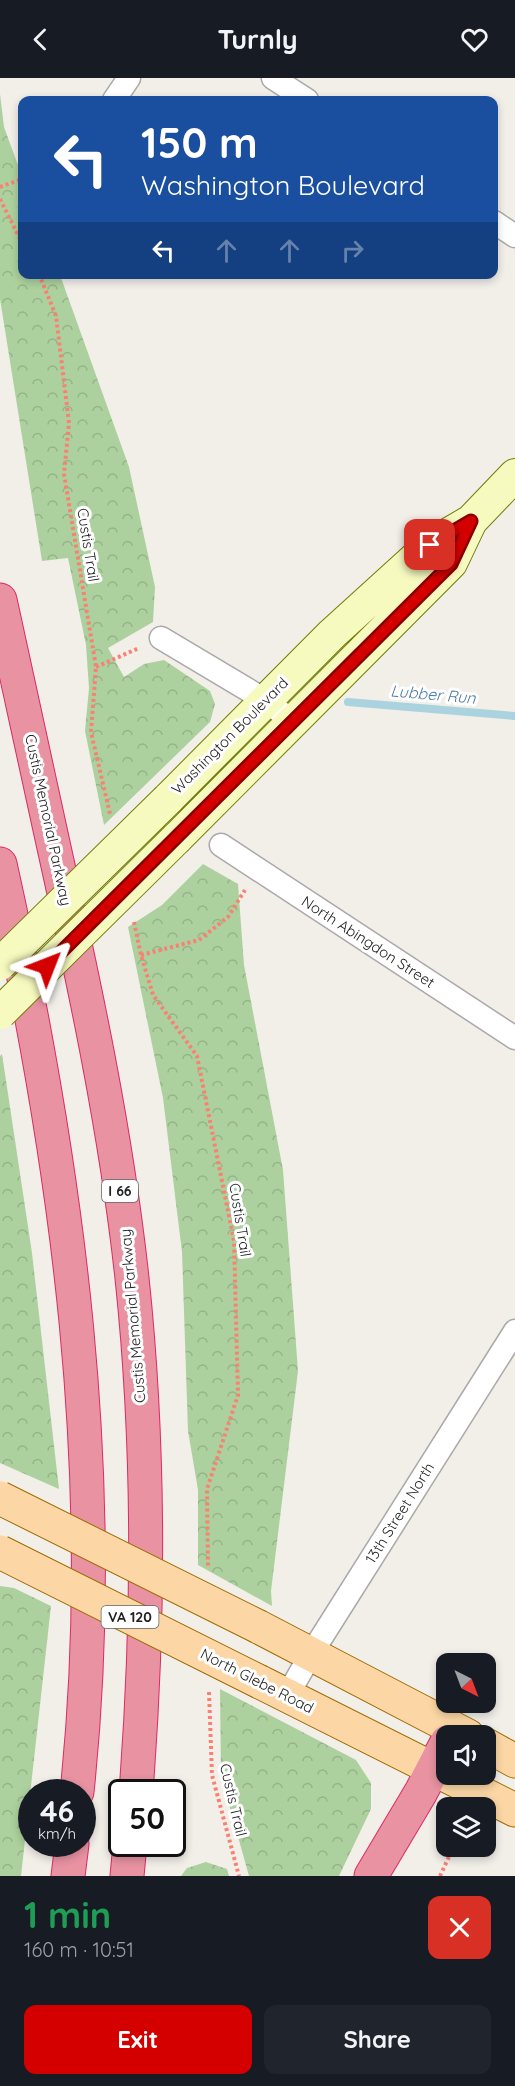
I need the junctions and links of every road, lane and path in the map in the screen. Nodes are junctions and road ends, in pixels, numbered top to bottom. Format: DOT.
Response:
graph roads {
  1 [pos="129,78"];
  2 [pos="273,78"];
  3 [pos="117,96"];
  4 [pos="301,96"];
  5 [pos="18,181"];
  6 [pos="0,188"];
  7 [pos="0,199"];
  8 [pos="498,225"];
  9 [pos="18,235"];
  10 [pos="515,236"];
  11 [pos="41,279"];
  12 [pos="515,475"];
  13 [pos="471,521"];
  14 [pos="0,600"];
  15 [pos="161,638"];
  16 [pos="96,667"];
  17 [pos="265,700"];
  18 [pos="292,721"];
  19 [pos="112,820"];
  20 [pos="221,845"];
  21 [pos="0,864"];
  22 [pos="258,870"];
  23 [pos="132,913"];
  24 [pos="141,955"];
  25 [pos="0,964"];
  26 [pos="0,1013"];
  27 [pos="515,1038"];
  28 [pos="515,1331"];
  29 [pos="0,1498"];
  30 [pos="0,1552"];
  31 [pos="208,1569"];
  32 [pos="311,1654"];
  33 [pos="273,1689"];
  34 [pos="209,1692"];
  35 [pos="436,1733"];
  36 [pos="436,1738"];
  37 [pos="496,1751"];
  38 [pos="515,1761"];
  39 [pos="436,1767"];
  40 [pos="78,1779"];
  41 [pos="137,1779"];
  42 [pos="491,1785"];
  43 [pos="515,1810"];
  44 [pos="70,1857"];
  45 [pos="129,1857"];
  46 [pos="449,1857"];
  47 [pos="68,1876"];
  48 [pos="127,1876"];
  49 [pos="239,1876"];
  50 [pos="371,1876"];
  51 [pos="441,1876"];
  1 -- 3 [label="street"];
  2 -- 4 [label="street"];
  5 -- 6 [label="path"];
  7 -- 9 [label="path"];
  8 -- 10 [label="street"];
  11 -- 16 [label="path, Custis Trail"];
  12 -- 13 [label="main road, Washington Boulevard"];
  13 -- 17 [label="main road, Washington Boulevard"];
  13 -- 18 [label="main road, Washington Boulevard"];
  14 -- 41 [label="highway, Custis Memorial Parkway / I 66"];
  15 -- 16 [label="path"];
  15 -- 17 [label="street"];
  16 -- 19 [label="path, Custis Trail"];
  17 -- 18 [label="street"];
  17 -- 25 [label="main road, Washington Boulevard, bridge"];
  18 -- 26 [label="main road, Washington Boulevard, bridge"];
  20 -- 22 [label="street, North Abingdon Street"];
  21 -- 40 [label="highway"];
  22 -- 24 [label="path"];
  22 -- 27 [label="street, North Abingdon Street"];
  23 -- 24 [label="path, Custis Trail"];
  24 -- 31 [label="path, Custis Trail"];
  28 -- 32 [label="street, 13th Street North"];
  29 -- 32 [label="main road, North Glebe Road / VA 120, bridge"];
  30 -- 33 [label="main road, North Glebe Road / VA 120, bridge"];
  32 -- 33 [label="street, 13th Street North"];
  32 -- 35 [label="main road, North Glebe Road / VA 120"];
  33 -- 36 [label="main road, North Glebe Road / VA 120"];
  34 -- 49 [label="path, Custis Trail"];
  37 -- 38 [label="main road"];
  39 -- 50 [label="highway"];
  42 -- 43 [label="main road, North Glebe Road / VA 120"];
  44 -- 47 [label="highway"];
  45 -- 48 [label="highway"];
  46 -- 51 [label="path"];
}
